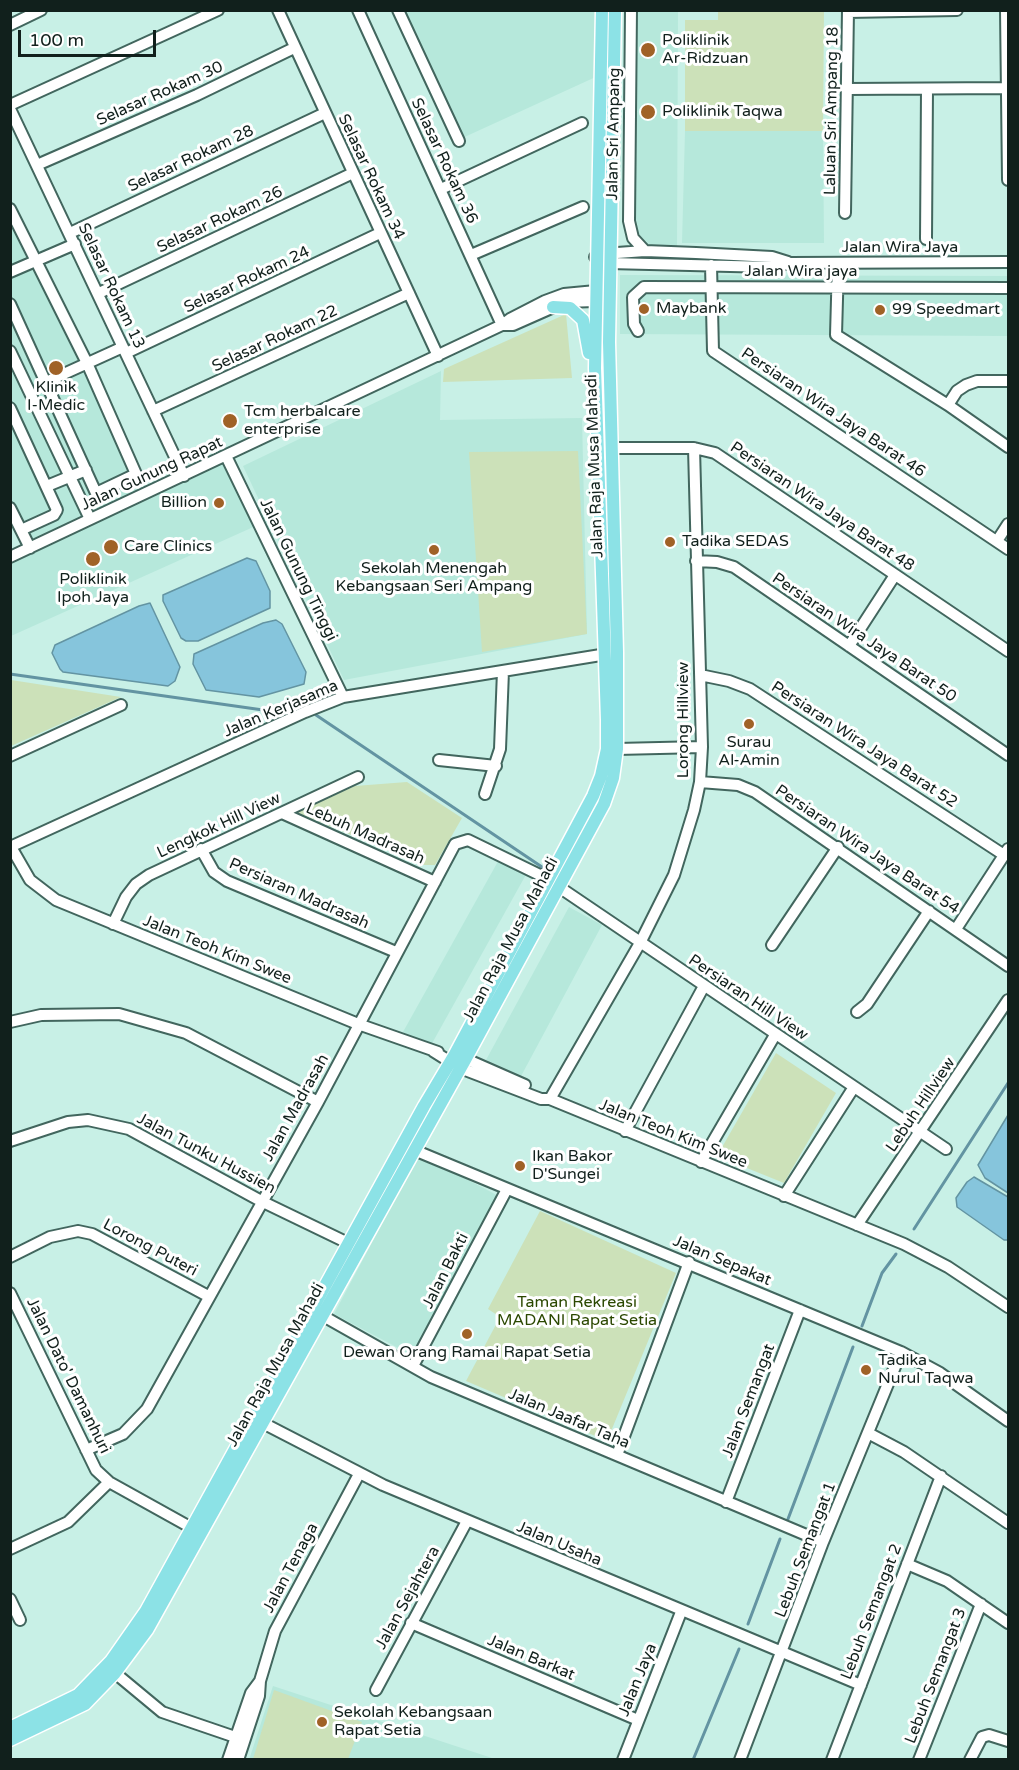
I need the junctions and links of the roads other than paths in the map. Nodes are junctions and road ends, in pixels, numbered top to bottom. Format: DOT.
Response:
graph roads {
  1 [pos="41,10"];
  2 [pos="218,10"];
  3 [pos="278,10"];
  4 [pos="358,10"];
  5 [pos="398,10"];
  6 [pos="602,10"];
  7 [pos="615,10"];
  8 [pos="630,10"];
  9 [pos="957,10"];
  10 [pos="1006,10"];
  11 [pos="848,11"];
  12 [pos="10,25"];
  13 [pos="294,48"];
  14 [pos="1007,88"];
  15 [pos="847,89"];
  16 [pos="927,89"];
  17 [pos="10,107"];
  18 [pos="325,113"];
  19 [pos="582,123"];
  20 [pos="459,141"];
  21 [pos="37,165"];
  22 [pos="353,173"];
  23 [pos="1008,180"];
  24 [pos="441,189"];
  25 [pos="583,207"];
  26 [pos="10,209"];
  27 [pos="845,213"];
  28 [pos="380,232"];
  29 [pos="70,233"];
  30 [pos="926,239"];
  31 [pos="75,244"];
  32 [pos="645,251"];
  33 [pos="471,255"];
  34 [pos="595,256"];
  35 [pos="610,258"];
  36 [pos="36,260"];
  37 [pos="1008,262"];
  38 [pos="791,263"];
  39 [pos="838,263"];
  40 [pos="711,265"];
  41 [pos="10,272"];
  42 [pos="711,286"];
  43 [pos="837,287"];
  44 [pos="1008,288"];
  45 [pos="99,293"];
  46 [pos="409,293"];
  47 [pos="597,296"];
  48 [pos="10,304"];
  49 [pos="553,306"];
  50 [pos="609,310"];
  51 [pos="502,326"];
  52 [pos="638,331"];
  53 [pos="125,350"];
  54 [pos="10,351"];
  55 [pos="438,356"];
  56 [pos="87,363"];
  57 [pos="595,368"];
  58 [pos="1008,381"];
  59 [pos="46,382"];
  60 [pos="948,405"];
  61 [pos="10,408"];
  62 [pos="153,411"];
  63 [pos="1008,447"];
  64 [pos="605,448"];
  65 [pos="694,448"];
  66 [pos="226,456"];
  67 [pos="86,470"];
  68 [pos="184,476"];
  69 [pos="70,477"];
  70 [pos="47,486"];
  71 [pos="10,508"];
  72 [pos="90,519"];
  73 [pos="1008,524"];
  74 [pos="21,530"];
  75 [pos="997,541"];
  76 [pos="30,548"];
  77 [pos="1008,549"];
  78 [pos="10,557"];
  79 [pos="696,561"];
  80 [pos="895,575"];
  81 [pos="849,646"];
  82 [pos="1008,651"];
  83 [pos="611,653"];
  84 [pos="503,671"];
  85 [pos="700,675"];
  86 [pos="343,697"];
  87 [pos="121,705"];
  88 [pos="702,747"];
  89 [pos="617,748"];
  90 [pos="1008,755"];
  91 [pos="10,756"];
  92 [pos="439,760"];
  93 [pos="496,766"];
  94 [pos="358,777"];
  95 [pos="700,782"];
  96 [pos="485,794"];
  97 [pos="282,813"];
  98 [pos="11,847"];
  99 [pos="838,847"];
  100 [pos="201,849"];
  101 [pos="1006,852"];
  102 [pos="548,879"];
  103 [pos="435,882"];
  104 [pos="559,887"];
  105 [pos="929,911"];
  106 [pos="113,924"];
  107 [pos="956,929"];
  108 [pos="640,943"];
  109 [pos="772,945"];
  110 [pos="396,952"];
  111 [pos="1008,966"];
  112 [pos="704,986"];
  113 [pos="1008,1000"];
  114 [pos="856,1012"];
  115 [pos="10,1022"];
  116 [pos="358,1024"];
  117 [pos="775,1035"];
  118 [pos="457,1061"];
  119 [pos="854,1087"];
  120 [pos="550,1099"];
  121 [pos="318,1102"];
  122 [pos="625,1131"];
  123 [pos="921,1133"];
  124 [pos="10,1141"];
  125 [pos="946,1149"];
  126 [pos="414,1150"];
  127 [pos="701,1162"];
  128 [pos="506,1191"];
  129 [pos="784,1196"];
  130 [pos="261,1201"];
  131 [pos="857,1225"];
  132 [pos="348,1243"];
  133 [pos="10,1257"];
  134 [pos="689,1262"];
  135 [pos="10,1293"];
  136 [pos="208,1296"];
  137 [pos="1008,1307"];
  138 [pos="800,1310"];
  139 [pos="316,1312"];
  140 [pos="901,1352"];
  141 [pos="413,1366"];
  142 [pos="257,1420"];
  143 [pos="1008,1420"];
  144 [pos="868,1433"];
  145 [pos="86,1450"];
  146 [pos="616,1455"];
  147 [pos="359,1474"];
  148 [pos="941,1476"];
  149 [pos="109,1482"];
  150 [pos="726,1502"];
  151 [pos="467,1521"];
  152 [pos="1008,1523"];
  153 [pos="196,1531"];
  154 [pos="823,1542"];
  155 [pos="10,1549"];
  156 [pos="907,1564"];
  157 [pos="10,1599"];
  158 [pos="981,1604"];
  159 [pos="681,1612"];
  160 [pos="20,1620"];
  161 [pos="411,1623"];
  162 [pos="1008,1623"];
  163 [pos="782,1653"];
  164 [pos="115,1673"];
  165 [pos="861,1685"];
  166 [pos="376,1690"];
  167 [pos="638,1720"];
  168 [pos="10,1728"];
  169 [pos="240,1738"];
  170 [pos="10,1740"];
  171 [pos="1008,1741"];
  172 [pos="228,1760"];
  173 [pos="238,1760"];
  174 [pos="622,1760"];
  175 [pos="740,1760"];
  176 [pos="832,1760"];
  177 [pos="919,1760"];
  178 [pos="970,1760"];
  1 -- 12 [label="street"];
  2 -- 17 [label="street"];
  3 -- 13 [label="street, Selasar Rokam 34"];
  4 -- 24 [label="street, Selasar Rokam 36"];
  5 -- 20 [label="street"];
  6 -- 34 [label="main road, Jalan Raja Musa Mahadi"];
  7 -- 35 [label="main road, Jalan Raja Musa Mahadi"];
  8 -- 32 [label="street, Jalan Sri Ampang"];
  9 -- 11 [label="street"];
  10 -- 14 [label="street"];
  11 -- 15 [label="street, Laluan Sri Ampang 18"];
  13 -- 18 [label="street, Selasar Rokam 34"];
  13 -- 21 [label="street, Selasar Rokam 30"];
  14 -- 16 [label="street"];
  14 -- 23 [label="street"];
  15 -- 16 [label="street"];
  15 -- 27 [label="street, Laluan Sri Ampang 18"];
  16 -- 30 [label="street"];
  17 -- 21 [label="street, Selasar Rokam 13"];
  18 -- 22 [label="street, Selasar Rokam 34"];
  18 -- 29 [label="street, Selasar Rokam 28"];
  19 -- 24 [label="street"];
  21 -- 29 [label="street, Selasar Rokam 13"];
  22 -- 28 [label="street, Selasar Rokam 34"];
  22 -- 45 [label="street, Selasar Rokam 26"];
  24 -- 33 [label="street, Selasar Rokam 36"];
  25 -- 33 [label="street"];
  26 -- 36 [label="street"];
  28 -- 46 [label="street, Selasar Rokam 34"];
  28 -- 53 [label="street, Selasar Rokam 24"];
  29 -- 31 [label="street, Selasar Rokam 13"];
  31 -- 36 [label="street"];
  31 -- 45 [label="street, Selasar Rokam 13"];
  32 -- 35 [label="street, Jalan Wira Jaya"];
  32 -- 38 [label="street, Jalan Wira Jaya"];
  33 -- 51 [label="street, Selasar Rokam 36"];
  34 -- 35 [label="street, Jalan Wira Jaya"];
  34 -- 47 [label="main road, Jalan Raja Musa Mahadi"];
  35 -- 40 [label="street, Jalan Wira Jaya"];
  35 -- 47 [label="main road"];
  35 -- 50 [label="main road, Jalan Raja Musa Mahadi"];
  36 -- 41 [label="street"];
  36 -- 56 [label="street"];
  37 -- 39 [label="street, Jalan Wira Jaya"];
  38 -- 39 [label="street, Jalan Wira Jaya"];
  38 -- 40 [label="street, Jalan Wira Jaya"];
  39 -- 43 [label="street"];
  40 -- 42 [label="street, Persiaran Wira Jaya Barat 46"];
  42 -- 43 [label="street, Jalan Wira jaya"];
  42 -- 52 [label="street, Jalan Wira jaya"];
  42 -- 75 [label="street, Persiaran Wira Jaya Barat 46"];
  43 -- 44 [label="street, Jalan Wira jaya"];
  43 -- 60 [label="street"];
  45 -- 53 [label="street, Selasar Rokam 13"];
  46 -- 55 [label="street, Selasar Rokam 34"];
  46 -- 62 [label="street, Selasar Rokam 22"];
  47 -- 49 [label="street, Jalan Gunung Rapat"];
  47 -- 50 [label="main road"];
  47 -- 51 [label="street, Jalan Gunung Rapat"];
  47 -- 57 [label="main road, Jalan Raja Musa Mahadi"];
  48 -- 59 [label="street"];
  49 -- 51 [label="street, Jalan Gunung Rapat"];
  49 -- 57 [label="main road"];
  50 -- 64 [label="main road, Jalan Raja Musa Mahadi"];
  51 -- 55 [label="street, Jalan Gunung Rapat"];
  53 -- 56 [label="street, Selasar Rokam 24"];
  53 -- 62 [label="street, Selasar Rokam 13"];
  54 -- 69 [label="street"];
  55 -- 66 [label="street, Jalan Gunung Rapat"];
  56 -- 59 [label="street, Selasar Rokam 24"];
  56 -- 67 [label="street"];
  57 -- 64 [label="main road, Jalan Raja Musa Mahadi"];
  58 -- 60 [label="street"];
  59 -- 67 [label="street"];
  60 -- 63 [label="street"];
  61 -- 70 [label="street"];
  62 -- 68 [label="street, Selasar Rokam 13"];
  64 -- 65 [label="street, Persiaran Wira Jaya Barat 48"];
  64 -- 83 [label="main road, Jalan Raja Musa Mahadi"];
  65 -- 79 [label="street, Lorong Hillview"];
  65 -- 80 [label="street, Persiaran Wira Jaya Barat 48"];
  66 -- 68 [label="street, Jalan Gunung Rapat"];
  66 -- 86 [label="street, Jalan Gunung Tinggi"];
  67 -- 69 [label="street"];
  68 -- 72 [label="street, Jalan Gunung Rapat"];
  69 -- 70 [label="street"];
  69 -- 72 [label="street"];
  70 -- 74 [label="street"];
  71 -- 74 [label="street"];
  72 -- 76 [label="street, Jalan Gunung Rapat"];
  73 -- 75 [label="street"];
  74 -- 76 [label="street"];
  75 -- 77 [label="street, Persiaran Wira Jaya Barat 46"];
  76 -- 78 [label="street, Jalan Gunung Rapat"];
  79 -- 81 [label="street, Persiaran Wira Jaya Barat 50"];
  79 -- 85 [label="street, Lorong Hillview"];
  80 -- 81 [label="street"];
  80 -- 82 [label="street, Persiaran Wira Jaya Barat 48"];
  81 -- 90 [label="street, Persiaran Wira Jaya Barat 50"];
  83 -- 84 [label="street, Jalan Kerjasama"];
  83 -- 89 [label="main road, Jalan Raja Musa Mahadi"];
  83 -- 102 [label="main road, Jalan Raja Musa Mahadi"];
  84 -- 86 [label="street, Jalan Kerjasama"];
  84 -- 93 [label="street"];
  85 -- 88 [label="street, Lorong Hillview"];
  85 -- 101 [label="street, Persiaran Wira Jaya Barat 52"];
  86 -- 98 [label="street, Jalan Kerjasama"];
  87 -- 91 [label="street"];
  88 -- 89 [label="street"];
  88 -- 95 [label="street, Lorong Hillview"];
  89 -- 104 [label="main road, Jalan Raja Musa Mahadi"];
  92 -- 93 [label="street"];
  93 -- 96 [label="street"];
  94 -- 97 [label="street, Lengkok Hill View"];
  95 -- 99 [label="street, Persiaran Wira Jaya Barat 54"];
  95 -- 108 [label="street, Lorong Hillview"];
  97 -- 100 [label="street, Lengkok Hill View"];
  97 -- 103 [label="street, Lebuh Madrasah"];
  98 -- 106 [label="street, Jalan Teoh Kim Swee"];
  99 -- 105 [label="street, Persiaran Wira Jaya Barat 54"];
  99 -- 109 [label="street"];
  100 -- 106 [label="street, Lengkok Hill View"];
  100 -- 110 [label="street, Persiaran Madrasah"];
  101 -- 107 [label="street"];
  102 -- 103 [label="street, Jalan Madrasah"];
  102 -- 118 [label="main road, Jalan Raja Musa Mahadi"];
  103 -- 110 [label="street, Jalan Madrasah"];
  104 -- 108 [label="street, Persiaran Hill View"];
  104 -- 118 [label="main road, Jalan Raja Musa Mahadi"];
  105 -- 107 [label="street, Persiaran Wira Jaya Barat 54"];
  105 -- 114 [label="street"];
  106 -- 116 [label="street, Jalan Teoh Kim Swee"];
  107 -- 111 [label="street, Persiaran Wira Jaya Barat 54"];
  108 -- 112 [label="street, Persiaran Hill View"];
  108 -- 120 [label="street, Lorong Hillview"];
  110 -- 116 [label="street, Jalan Madrasah"];
  112 -- 117 [label="street, Persiaran Hill View"];
  112 -- 122 [label="street"];
  113 -- 123 [label="street, Lebuh Hillview"];
  115 -- 121 [label="street"];
  116 -- 118 [label="street, Jalan Teoh Kim Swee"];
  116 -- 121 [label="street, Jalan Madrasah"];
  117 -- 119 [label="street, Persiaran Hill View"];
  117 -- 127 [label="street"];
  118 -- 120 [label="street, Jalan Teoh Kim Swee"];
  118 -- 126 [label="main road, Jalan Raja Musa Mahadi"];
  118 -- 132 [label="main road, Jalan Raja Musa Mahadi"];
  119 -- 123 [label="street, Persiaran Hill View"];
  119 -- 129 [label="street"];
  120 -- 122 [label="street, Jalan Teoh Kim Swee"];
  121 -- 130 [label="street, Jalan Madrasah"];
  122 -- 127 [label="street, Jalan Teoh Kim Swee"];
  123 -- 125 [label="street, Persiaran Hill View"];
  123 -- 131 [label="street, Lebuh Hillview"];
  124 -- 130 [label="street, Jalan Tunku Hussien"];
  126 -- 128 [label="street, Jalan Sepakat"];
  126 -- 139 [label="main road, Jalan Raja Musa Mahadi"];
  127 -- 129 [label="street, Jalan Teoh Kim Swee"];
  128 -- 134 [label="street, Jalan Sepakat"];
  128 -- 141 [label="street, Jalan Bakti"];
  129 -- 131 [label="street, Jalan Teoh Kim Swee"];
  130 -- 132 [label="street, Jalan Tunku Hussien"];
  130 -- 136 [label="street, Jalan Madrasah"];
  131 -- 137 [label="street, Jalan Teoh Kim Swee"];
  132 -- 139 [label="main road, Jalan Raja Musa Mahadi"];
  133 -- 136 [label="street, Lorong Puteri"];
  134 -- 138 [label="street, Jalan Sepakat"];
  134 -- 146 [label="street"];
  135 -- 145 [label="street, Jalan Dato' Damanhuri"];
  136 -- 145 [label="street, Jalan Madrasah"];
  138 -- 140 [label="street, Jalan Sepakat"];
  138 -- 150 [label="street, Jalan Semangat"];
  139 -- 141 [label="street, Jalan Jaafar Taha"];
  139 -- 142 [label="main road, Jalan Raja Musa Mahadi"];
  140 -- 143 [label="street, Jalan Sepakat"];
  140 -- 144 [label="street, Lebuh Semangat 1"];
  141 -- 146 [label="street, Jalan Jaafar Taha"];
  142 -- 147 [label="street, Jalan Usaha"];
  142 -- 153 [label="main road, Jalan Raja Musa Mahadi"];
  144 -- 148 [label="street"];
  144 -- 154 [label="street, Lebuh Semangat 1"];
  145 -- 149 [label="street, Jalan Dato' Damanhuri"];
  146 -- 150 [label="street, Jalan Jaafar Taha"];
  147 -- 151 [label="street, Jalan Usaha"];
  147 -- 169 [label="street, Jalan Tenaga"];
  148 -- 152 [label="street"];
  148 -- 156 [label="street, Lebuh Semangat 2"];
  149 -- 153 [label="street, Jalan Dato' Damanhuri"];
  149 -- 155 [label="street"];
  150 -- 154 [label="street, Jalan Jaafar Taha"];
  151 -- 159 [label="street, Jalan Usaha"];
  151 -- 161 [label="street, Jalan Sejahtera"];
  153 -- 164 [label="main road, Jalan Raja Musa Mahadi"];
  153 -- 168 [label="main road, Jalan Raja Musa Mahadi"];
  154 -- 163 [label="street, Lebuh Semangat 1"];
  156 -- 158 [label="street"];
  156 -- 165 [label="street, Lebuh Semangat 2"];
  157 -- 160 [label="street"];
  158 -- 162 [label="street"];
  158 -- 177 [label="street, Lebuh Semangat 3"];
  159 -- 163 [label="street, Jalan Usaha"];
  159 -- 167 [label="street, Jalan Jaya"];
  161 -- 166 [label="street, Jalan Sejahtera"];
  161 -- 167 [label="street, Jalan Barkat"];
  163 -- 165 [label="street, Jalan Usaha"];
  163 -- 175 [label="street, Lebuh Semangat 1"];
  164 -- 169 [label="street"];
  164 -- 170 [label="main road, Jalan Raja Musa Mahadi"];
  165 -- 176 [label="street, Lebuh Semangat 2"];
  167 -- 174 [label="street, Jalan Jaya"];
  169 -- 172 [label="street, Jalan Tenaga"];
  169 -- 173 [label="street, Jalan Tenaga"];
  171 -- 178 [label="street"];
}
